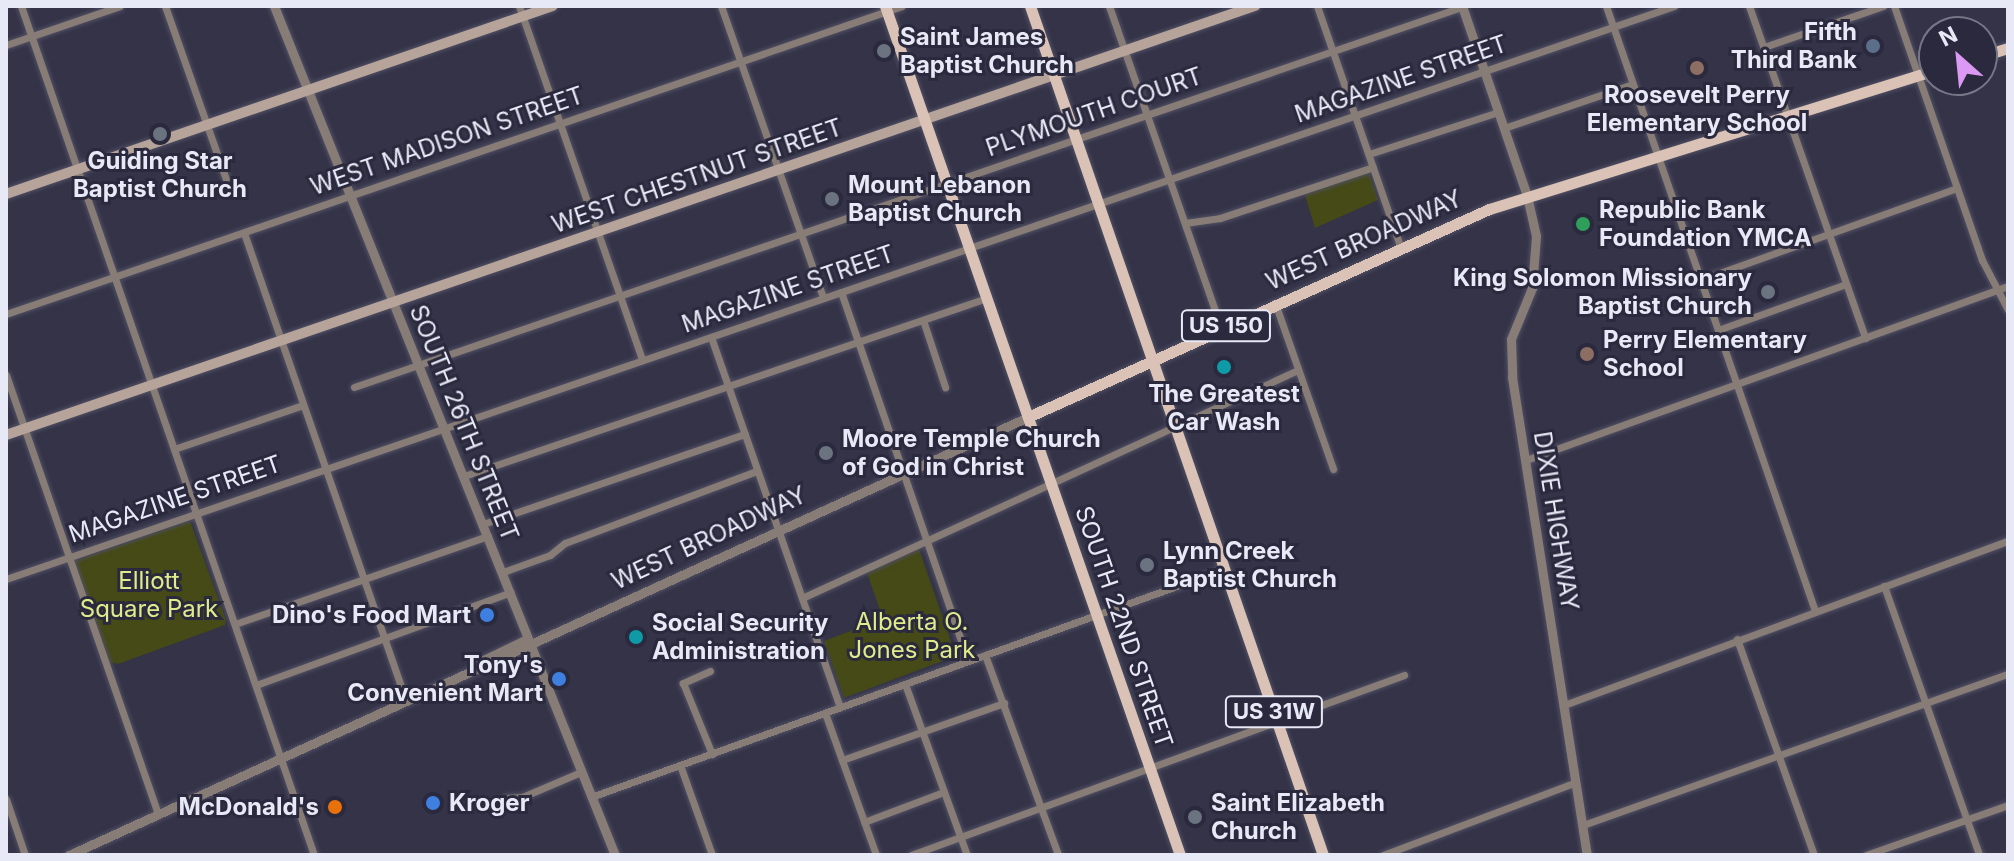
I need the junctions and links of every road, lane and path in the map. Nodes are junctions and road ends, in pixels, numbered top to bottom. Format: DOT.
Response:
graph roads {
  1 [pos="21,6"];
  2 [pos="120,6"];
  3 [pos="165,6"];
  4 [pos="274,6"];
  5 [pos="553,6"];
  6 [pos="721,6"];
  7 [pos="902,6"];
  8 [pos="1030,6"];
  9 [pos="1109,6"];
  10 [pos="1255,6"];
  11 [pos="1317,6"];
  12 [pos="1462,6"];
  13 [pos="1606,6"];
  14 [pos="1674,6"];
  15 [pos="1749,6"];
  16 [pos="1883,6"];
  17 [pos="1894,6"];
  18 [pos="886,9"];
  19 [pos="521,11"];
  20 [pos="1613,27"];
  21 [pos="32,36"];
  22 [pos="6,45"];
  23 [pos="1764,47"];
  24 [pos="1125,51"];
  25 [pos="1333,51"];
  26 [pos="1918,52"];
  27 [pos="741,61"];
  28 [pos="1484,71"];
  29 [pos="1054,75"];
  30 [pos="1918,76"];
  31 [pos="1633,84"];
  32 [pos="308,91"];
  33 [pos="1935,96"];
  34 [pos="1498,112"];
  35 [pos="1147,115"];
  36 [pos="1355,115"];
  37 [pos="1788,115"];
  38 [pos="925,119"];
  39 [pos="560,124"];
  40 [pos="207,125"];
  41 [pos="1504,128"];
  42 [pos="1076,139"];
  43 [pos="1369,154"];
  44 [pos="1658,155"];
  45 [pos="1373,167"];
  46 [pos="78,170"];
  47 [pos="779,170"];
  48 [pos="226,179"];
  49 [pos="1170,179"];
  50 [pos="946,184"];
  51 [pos="1957,188"];
  52 [pos="6,194"];
  53 [pos="351,196"];
  54 [pos="1527,196"];
  55 [pos="1098,204"];
  56 [pos="1185,223"];
  57 [pos="598,232"];
  58 [pos="244,233"];
  59 [pos="801,233"];
  60 [pos="1828,234"];
  61 [pos="1400,246"];
  62 [pos="968,248"];
  63 [pos="115,277"];
  64 [pos="1700,280"];
  65 [pos="1846,284"];
  66 [pos="2008,286"];
  67 [pos="1998,290"];
  68 [pos="841,292"];
  69 [pos="620,295"];
  70 [pos="823,298"];
  71 [pos="987,298"];
  72 [pos="394,302"];
  73 [pos="1275,303"];
  74 [pos="2008,310"];
  75 [pos="6,314"];
  76 [pos="923,320"];
  77 [pos="1221,328"];
  78 [pos="1718,330"];
  79 [pos="711,337"];
  80 [pos="1865,338"];
  81 [pos="281,341"];
  82 [pos="858,342"];
  83 [pos="642,360"];
  84 [pos="1152,360"];
  85 [pos="420,364"];
  86 [pos="1298,370"];
  87 [pos="6,375"];
  88 [pos="1736,384"];
  89 [pos="152,385"];
  90 [pos="728,386"];
  91 [pos="354,387"];
  92 [pos="945,387"];
  93 [pos="303,405"];
  94 [pos="1028,417"];
  95 [pos="1175,427"];
  96 [pos="445,428"];
  97 [pos="25,429"];
  98 [pos="745,434"];
  99 [pos="6,435"];
  100 [pos="174,449"];
  101 [pos="1526,460"];
  102 [pos="325,469"];
  103 [pos="1333,469"];
  104 [pos="757,471"];
  105 [pos="903,474"];
  106 [pos="464,476"];
  107 [pos="1051,484"];
  108 [pos="197,513"];
  109 [pos="483,524"];
  110 [pos="778,531"];
  111 [pos="488,536"];
  112 [pos="927,541"];
  113 [pos="2008,541"];
  114 [pos="69,557"];
  115 [pos="1224,569"];
  116 [pos="503,572"];
  117 [pos="6,579"];
  118 [pos="364,580"];
  119 [pos="1884,586"];
  120 [pos="511,592"];
  121 [pos="802,598"];
  122 [pos="1815,611"];
  123 [pos="1096,615"];
  124 [pos="235,624"];
  125 [pos="384,638"];
  126 [pos="1737,639"];
  127 [pos="532,644"];
  128 [pos="985,655"];
  129 [pos="968,661"];
  130 [pos="710,671"];
  131 [pos="2008,674"];
  132 [pos="1404,675"];
  133 [pos="905,684"];
  134 [pos="256,685"];
  135 [pos="405,699"];
  136 [pos="1004,703"];
  137 [pos="1925,703"];
  138 [pos="1564,705"];
  139 [pos="840,707"];
  140 [pos="825,713"];
  141 [pos="1278,723"];
  142 [pos="922,731"];
  143 [pos="712,754"];
  144 [pos="1778,755"];
  145 [pos="280,757"];
  146 [pos="842,760"];
  147 [pos="680,765"];
  148 [pos="1150,769"];
  149 [pos="581,772"];
  150 [pos="1576,782"];
  151 [pos="944,792"];
  152 [pos="591,797"];
  153 [pos="506,798"];
  154 [pos="6,799"];
  155 [pos="2008,805"];
  156 [pos="1042,808"];
  157 [pos="158,814"];
  158 [pos="1967,820"];
  159 [pos="864,822"];
  160 [pos="1583,825"];
  161 [pos="961,837"];
  162 [pos="25,855"];
  163 [pos="69,855"];
  164 [pos="314,855"];
  165 [pos="615,855"];
  166 [pos="712,855"];
  167 [pos="876,855"];
  168 [pos="911,855"];
  169 [pos="967,855"];
  170 [pos="1058,855"];
  171 [pos="1180,855"];
  172 [pos="1323,855"];
  173 [pos="1383,855"];
  174 [pos="1587,855"];
  175 [pos="1814,855"];
  176 [pos="1866,855"];
  177 [pos="1979,855"];
  1 -- 21 [label="street"];
  2 -- 21 [label="street"];
  3 -- 40 [label="street"];
  4 -- 32 [label="street, SOUTH 26TH STREET"];
  5 -- 19 [label="main road"];
  6 -- 27 [label="street"];
  7 -- 18 [label="street, WEST MADISON STREET"];
  8 -- 29 [label="main road, US 31W"];
  9 -- 24 [label="street"];
  10 -- 24 [label="main road, WEST CHESTNUT STREET"];
  11 -- 25 [label="street"];
  12 -- 25 [label="street, PLYMOUTH COURT"];
  12 -- 28 [label="street, DIXIE HIGHWAY"];
  13 -- 20 [label="street"];
  14 -- 20 [label="street, MAGAZINE STREET"];
  15 -- 23 [label="street"];
  16 -- 23 [label="street"];
  17 -- 26 [label="street"];
  18 -- 27 [label="street, WEST MADISON STREET"];
  18 -- 38 [label="main road, SOUTH 22ND STREET"];
  19 -- 32 [label="main road"];
  19 -- 39 [label="street"];
  20 -- 28 [label="street, MAGAZINE STREET"];
  20 -- 31 [label="street"];
  21 -- 22 [label="street"];
  21 -- 46 [label="street"];
  23 -- 37 [label="street"];
  24 -- 29 [label="main road, WEST CHESTNUT STREET"];
  24 -- 35 [label="street"];
  25 -- 35 [label="street, PLYMOUTH COURT"];
  25 -- 36 [label="street"];
  27 -- 39 [label="street, WEST MADISON STREET"];
  27 -- 47 [label="street"];
  28 -- 34 [label="street, DIXIE HIGHWAY"];
  28 -- 36 [label="street, MAGAZINE STREET"];
  29 -- 38 [label="main road, WEST CHESTNUT STREET"];
  29 -- 42 [label="main road, US 31W"];
  30 -- 37 [label="main road, WEST BROADWAY / US 150"];
  31 -- 41 [label="street"];
  31 -- 44 [label="street"];
  32 -- 40 [label="main road"];
  32 -- 53 [label="street, SOUTH 26TH STREET"];
  33 -- 51 [label="street"];
  34 -- 41 [label="street, DIXIE HIGHWAY"];
  34 -- 43 [label="street"];
  35 -- 42 [label="street, PLYMOUTH COURT"];
  35 -- 49 [label="street"];
  36 -- 43 [label="street"];
  36 -- 49 [label="street, MAGAZINE STREET"];
  37 -- 44 [label="main road, WEST BROADWAY / US 150"];
  37 -- 60 [label="street"];
  38 -- 47 [label="main road, WEST CHESTNUT STREET"];
  38 -- 50 [label="main road, SOUTH 22ND STREET"];
  39 -- 53 [label="street, WEST MADISON STREET"];
  39 -- 57 [label="street"];
  40 -- 46 [label="main road"];
  40 -- 48 [label="street"];
  41 -- 54 [label="street, DIXIE HIGHWAY"];
  42 -- 50 [label="street, PLYMOUTH COURT"];
  42 -- 55 [label="main road, US 31W"];
  43 -- 45 [label="street"];
  44 -- 54 [label="main road, WEST BROADWAY / US 150"];
  44 -- 64 [label="street"];
  45 -- 56 [label="street"];
  45 -- 61 [label="street"];
  46 -- 52 [label="main road"];
  46 -- 63 [label="street"];
  47 -- 57 [label="main road, WEST CHESTNUT STREET"];
  47 -- 59 [label="street"];
  49 -- 55 [label="street, MAGAZINE STREET"];
  49 -- 56 [label="street"];
  50 -- 59 [label="street, PLYMOUTH COURT"];
  50 -- 62 [label="main road, SOUTH 22ND STREET"];
  51 -- 60 [label="street"];
  51 -- 67 [label="street"];
  53 -- 58 [label="street, WEST MADISON STREET"];
  53 -- 72 [label="street, SOUTH 26TH STREET"];
  54 -- 61 [label="main road, WEST BROADWAY / US 150"];
  54 -- 101 [label="street, DIXIE HIGHWAY"];
  55 -- 62 [label="street, MAGAZINE STREET"];
  55 -- 84 [label="main road, US 31W"];
  56 -- 77 [label="street"];
  57 -- 69 [label="street"];
  57 -- 72 [label="main road, WEST CHESTNUT STREET"];
  58 -- 63 [label="street, WEST MADISON STREET"];
  58 -- 81 [label="street"];
  59 -- 69 [label="street, PLYMOUTH COURT"];
  59 -- 70 [label="street"];
  60 -- 64 [label="street"];
  60 -- 65 [label="street"];
  61 -- 73 [label="main road, WEST BROADWAY / US 150"];
  62 -- 68 [label="street, MAGAZINE STREET"];
  62 -- 71 [label="main road, SOUTH 22ND STREET"];
  63 -- 75 [label="street, WEST MADISON STREET"];
  63 -- 89 [label="street"];
  64 -- 78 [label="street"];
  65 -- 78 [label="street"];
  65 -- 80 [label="street"];
  66 -- 67 [label="street"];
  67 -- 74 [label="street"];
  67 -- 80 [label="street"];
  68 -- 70 [label="street, MAGAZINE STREET"];
  68 -- 82 [label="street"];
  69 -- 83 [label="street"];
  69 -- 85 [label="street, PLYMOUTH COURT"];
  70 -- 79 [label="street, MAGAZINE STREET"];
  71 -- 76 [label="street"];
  71 -- 94 [label="main road, SOUTH 22ND STREET"];
  72 -- 81 [label="main road, WEST CHESTNUT STREET"];
  72 -- 85 [label="street, SOUTH 26TH STREET"];
  73 -- 77 [label="main road, WEST BROADWAY / US 150"];
  73 -- 86 [label="street"];
  76 -- 82 [label="street"];
  76 -- 92 [label="street"];
  77 -- 84 [label="main road, WEST BROADWAY / US 150"];
  78 -- 88 [label="street"];
  79 -- 83 [label="street, MAGAZINE STREET"];
  79 -- 90 [label="street"];
  80 -- 88 [label="street"];
  81 -- 89 [label="main road, WEST CHESTNUT STREET"];
  81 -- 93 [label="street"];
  82 -- 90 [label="street"];
  82 -- 105 [label="street"];
  83 -- 96 [label="street, MAGAZINE STREET"];
  84 -- 94 [label="main road, WEST BROADWAY / US 150"];
  84 -- 95 [label="main road, US 31W"];
  85 -- 91 [label="street, PLYMOUTH COURT"];
  85 -- 96 [label="street, SOUTH 26TH STREET"];
  86 -- 95 [label="street"];
  86 -- 103 [label="street"];
  87 -- 97 [label="street"];
  88 -- 101 [label="street"];
  88 -- 122 [label="street"];
  89 -- 97 [label="main road, WEST CHESTNUT STREET"];
  89 -- 100 [label="street"];
  90 -- 98 [label="street"];
  90 -- 106 [label="street"];
  93 -- 100 [label="street"];
  93 -- 102 [label="street"];
  94 -- 105 [label="street, WEST BROADWAY"];
  94 -- 107 [label="main road, SOUTH 22ND STREET"];
  95 -- 107 [label="street"];
  95 -- 115 [label="main road, US 31W"];
  96 -- 102 [label="street, MAGAZINE STREET"];
  96 -- 106 [label="street, SOUTH 26TH STREET"];
  97 -- 99 [label="main road, WEST CHESTNUT STREET"];
  97 -- 114 [label="street"];
  98 -- 104 [label="street"];
  98 -- 109 [label="street"];
  100 -- 108 [label="street"];
  101 -- 138 [label="street, DIXIE HIGHWAY"];
  102 -- 108 [label="street, MAGAZINE STREET"];
  102 -- 118 [label="street"];
  104 -- 110 [label="street"];
  104 -- 116 [label="street"];
  105 -- 110 [label="street, WEST BROADWAY"];
  105 -- 112 [label="street"];
  106 -- 109 [label="street, SOUTH 26TH STREET"];
  107 -- 112 [label="street"];
  107 -- 123 [label="main road, SOUTH 22ND STREET"];
  108 -- 114 [label="street, MAGAZINE STREET"];
  108 -- 124 [label="street"];
  109 -- 111 [label="street, SOUTH 26TH STREET"];
  110 -- 121 [label="street"];
  110 -- 127 [label="street, WEST BROADWAY"];
  111 -- 116 [label="street, SOUTH 26TH STREET"];
  111 -- 118 [label="street"];
  112 -- 121 [label="street"];
  112 -- 129 [label="street"];
  113 -- 119 [label="street"];
  114 -- 117 [label="street, MAGAZINE STREET"];
  114 -- 157 [label="street"];
  115 -- 123 [label="street"];
  115 -- 141 [label="main road, US 31W"];
  116 -- 120 [label="street, SOUTH 26TH STREET"];
  118 -- 124 [label="street"];
  118 -- 125 [label="street"];
  119 -- 122 [label="street"];
  119 -- 137 [label="street"];
  120 -- 125 [label="street"];
  120 -- 127 [label="street, SOUTH 26TH STREET"];
  121 -- 139 [label="street"];
  122 -- 126 [label="street"];
  123 -- 128 [label="street"];
  123 -- 148 [label="main road, SOUTH 22ND STREET"];
  124 -- 134 [label="street"];
  125 -- 134 [label="street"];
  125 -- 135 [label="street"];
  126 -- 138 [label="street"];
  126 -- 144 [label="street"];
  127 -- 135 [label="street, WEST BROADWAY"];
  127 -- 149 [label="street, SOUTH 26TH STREET"];
  128 -- 129 [label="street"];
  128 -- 136 [label="street"];
  129 -- 133 [label="street"];
  130 -- 143 [label="street"];
  131 -- 137 [label="street"];
  132 -- 141 [label="street"];
  133 -- 139 [label="street"];
  133 -- 142 [label="street"];
  134 -- 145 [label="street"];
  135 -- 145 [label="street, WEST BROADWAY"];
  136 -- 142 [label="street"];
  136 -- 156 [label="street"];
  137 -- 144 [label="street"];
  137 -- 158 [label="street"];
  138 -- 150 [label="street, DIXIE HIGHWAY"];
  139 -- 140 [label="street"];
  140 -- 143 [label="street"];
  140 -- 146 [label="street"];
  141 -- 148 [label="street"];
  141 -- 172 [label="main road, US 31W"];
  142 -- 146 [label="street"];
  142 -- 151 [label="street"];
  143 -- 147 [label="street"];
  144 -- 160 [label="street"];
  144 -- 175 [label="street"];
  145 -- 157 [label="street, WEST BROADWAY"];
  145 -- 164 [label="street"];
  146 -- 159 [label="street"];
  147 -- 152 [label="street"];
  147 -- 166 [label="street"];
  148 -- 156 [label="street"];
  148 -- 171 [label="main road, SOUTH 22ND STREET"];
  149 -- 152 [label="street, SOUTH 26TH STREET"];
  149 -- 153 [label="street"];
  150 -- 160 [label="street, DIXIE HIGHWAY"];
  150 -- 173 [label="street"];
  151 -- 159 [label="street"];
  151 -- 161 [label="street"];
  152 -- 165 [label="street, SOUTH 26TH STREET"];
  154 -- 162 [label="street"];
  155 -- 158 [label="street"];
  156 -- 161 [label="street"];
  156 -- 170 [label="street"];
  157 -- 163 [label="street, WEST BROADWAY"];
  158 -- 176 [label="street"];
  158 -- 177 [label="street"];
  159 -- 167 [label="street"];
  160 -- 174 [label="street, DIXIE HIGHWAY"];
  161 -- 168 [label="street"];
  161 -- 169 [label="street"];
}
